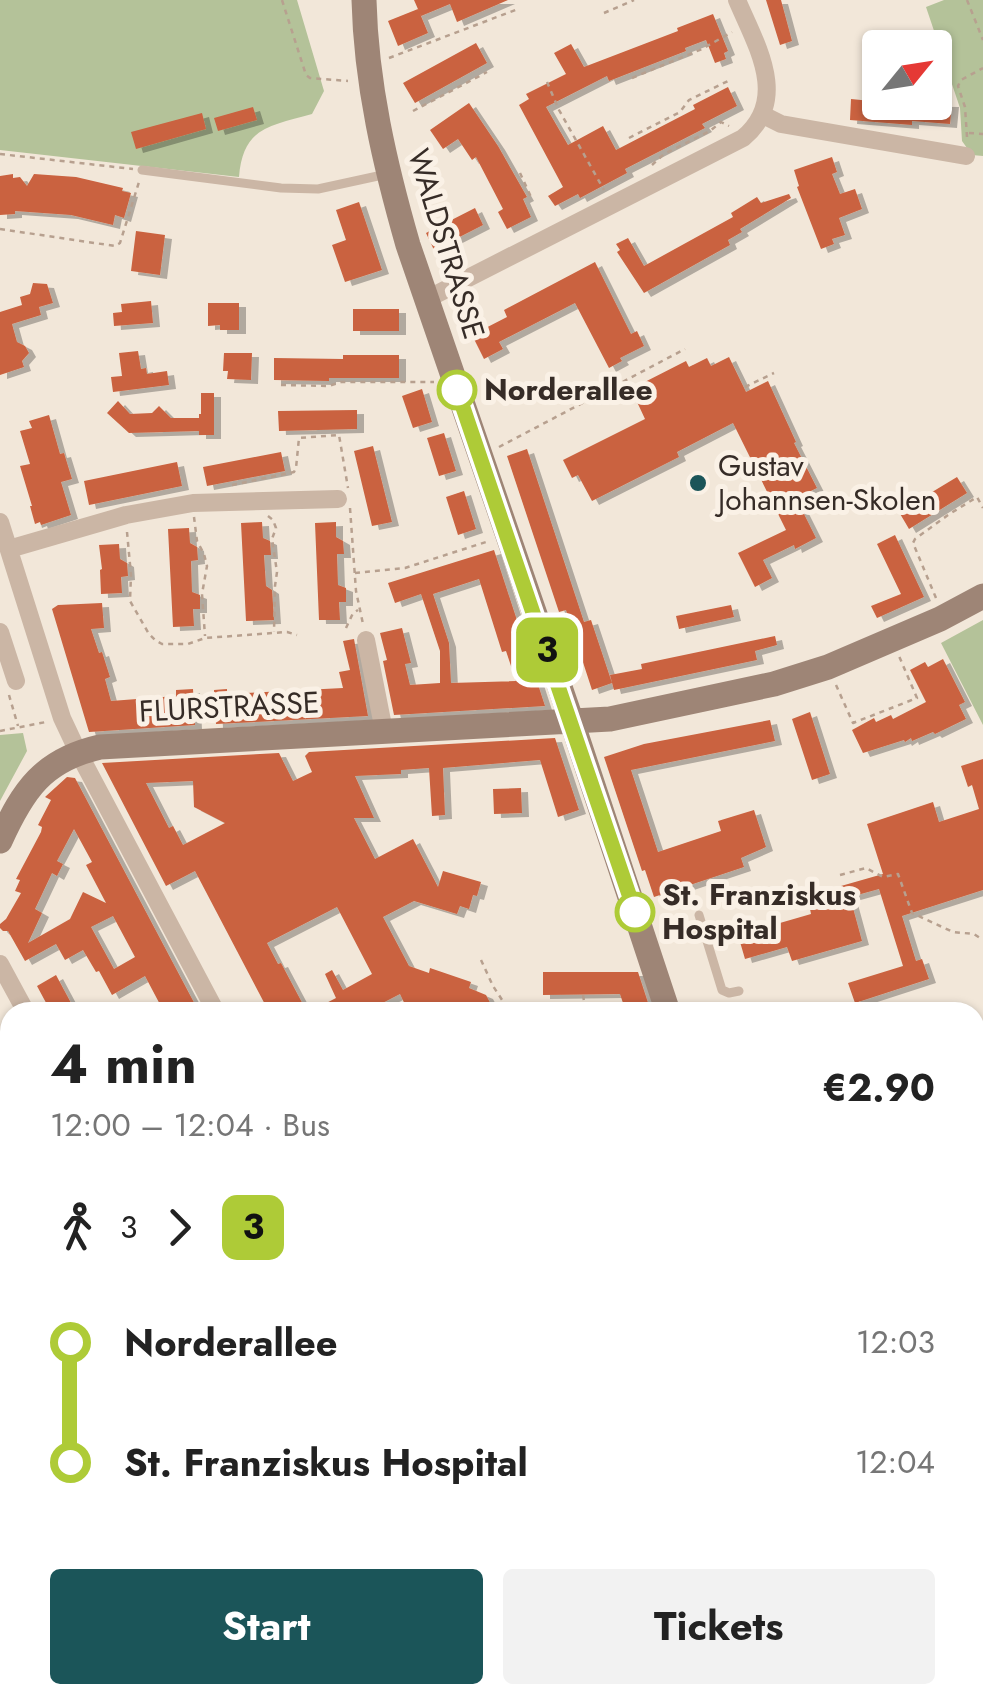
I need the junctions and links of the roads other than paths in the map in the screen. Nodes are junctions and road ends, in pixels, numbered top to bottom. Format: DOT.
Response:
graph roads {
  1 [pos="364,0"];
  2 [pos="738,0"];
  3 [pos="763,115"];
  4 [pos="966,156"];
  5 [pos="142,170"];
  6 [pos="388,174"];
  7 [pos="427,298"];
  8 [pos="344,499"];
  9 [pos="4,537"];
  10 [pos="983,596"];
  11 [pos="0,632"];
  12 [pos="366,640"];
  13 [pos="16,681"];
  14 [pos="572,722"];
  15 [pos="384,731"];
  16 [pos="78,752"];
  17 [pos="3,827"];
  18 [pos="699,915"];
  19 [pos="0,964"];
  20 [pos="738,990"];
  21 [pos="21,1002"];
  22 [pos="211,1002"];
  23 [pos="665,1002"];
  1 -- 6 [label="main road, WALDSTRASSE"];
  2 -- 3 [label="street"];
  3 -- 4 [label="street"];
  3 -- 7 [label="street"];
  5 -- 6 [label="lane"];
  6 -- 7 [label="main road, WALDSTRASSE"];
  7 -- 14 [label="main road, WALDSTRASSE"];
  8 -- 9 [label="street"];
  9 -- 16 [label="street"];
  10 -- 14 [label="main road, FLURSTRASSE"];
  11 -- 13 [label="street"];
  12 -- 15 [label="street"];
  14 -- 15 [label="main road, FLURSTRASSE"];
  14 -- 23 [label="main road, WALDSTRASSE"];
  15 -- 16 [label="main road, FLURSTRASSE"];
  16 -- 17 [label="main road"];
  16 -- 22 [label="street"];
  18 -- 20 [label="lane"];
  19 -- 21 [label="street"];
}
